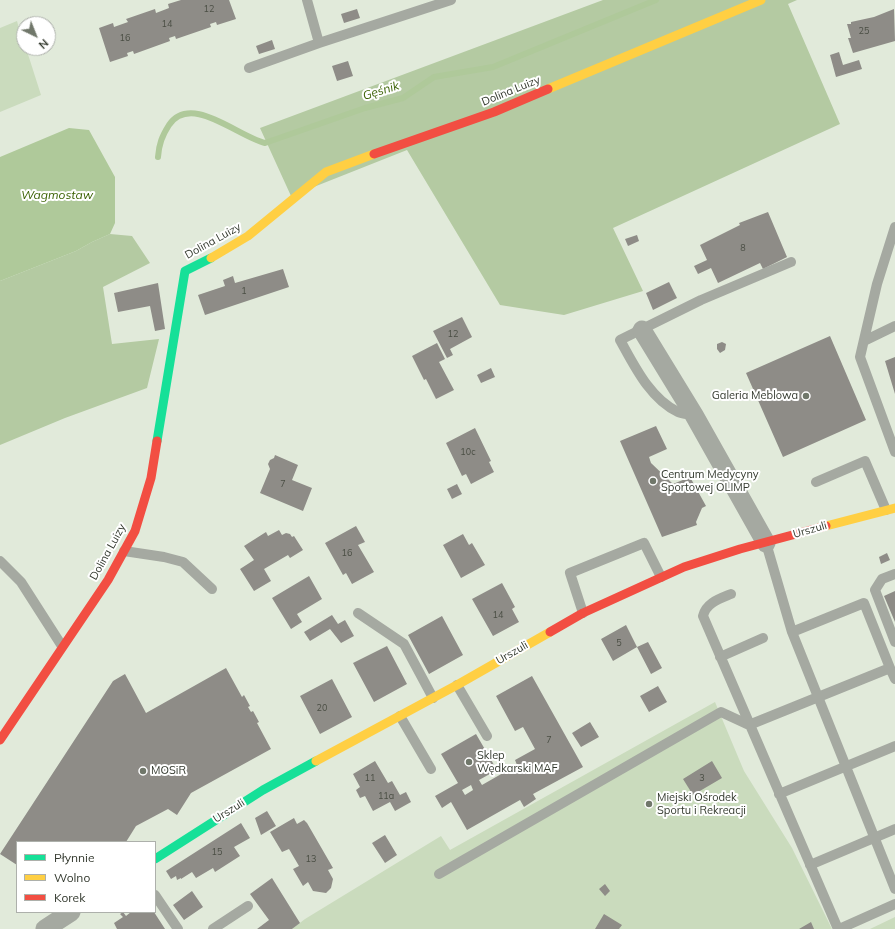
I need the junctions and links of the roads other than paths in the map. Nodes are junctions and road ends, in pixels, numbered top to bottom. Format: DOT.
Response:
graph roads {
  1 [pos="307,0"];
  2 [pos="451,0"];
  3 [pos="761,0"];
  4 [pos="320,43"];
  5 [pos="249,68"];
  6 [pos="895,227"];
  7 [pos="790,262"];
  8 [pos="895,326"];
  9 [pos="642,330"];
  10 [pos="864,341"];
  11 [pos="694,415"];
  12 [pos="895,452"];
  13 [pos="816,482"];
  14 [pos="890,509"];
  15 [pos="766,543"];
  16 [pos="124,551"];
  17 [pos="0,561"];
  18 [pos="895,574"];
  19 [pos="660,577"];
  20 [pos="212,589"];
  21 [pos="731,594"];
  22 [pos="358,613"];
  23 [pos="583,613"];
  24 [pos="792,632"];
  25 [pos="763,638"];
  26 [pos="895,642"];
  27 [pos="62,646"];
  28 [pos="720,657"];
  29 [pos="890,668"];
  30 [pos="895,679"];
  31 [pos="458,685"];
  32 [pos="818,697"];
  33 [pos="433,698"];
  34 [pos="400,716"];
  35 [pos="749,725"];
  36 [pos="488,736"];
  37 [pos="0,740"];
  38 [pos="895,746"];
  39 [pos="846,766"];
  40 [pos="431,769"];
  41 [pos="779,794"];
  42 [pos="895,829"];
  43 [pos="874,837"];
  44 [pos="156,857"];
  45 [pos="810,864"];
  46 [pos="439,874"];
  47 [pos="895,889"];
  48 [pos="156,896"];
  49 [pos="895,904"];
  50 [pos="248,906"];
  51 [pos="69,913"];
  52 [pos="45,929"];
  53 [pos="178,929"];
  54 [pos="213,929"];
  55 [pos="839,929"];
  1 -- 4 [label="lane"];
  2 -- 4 [label="lane"];
  3 -- 16 [label="street, Dolina Luizy"];
  4 -- 5 [label="lane"];
  6 -- 10 [label="lane"];
  7 -- 9 [label="lane"];
  8 -- 10 [label="lane"];
  9 -- 11 [label="street"];
  9 -- 11 [label="lane"];
  10 -- 12 [label="lane"];
  11 -- 15 [label="street"];
  13 -- 14 [label="lane"];
  14 -- 15 [label="street, Urszuli"];
  15 -- 19 [label="street, Urszuli"];
  15 -- 24 [label="lane"];
  16 -- 20 [label="lane"];
  16 -- 27 [label="street, Dolina Luizy"];
  17 -- 27 [label="lane"];
  18 -- 26 [label="lane"];
  19 -- 23 [label="street, Urszuli"];
  19 -- 23 [label="lane"];
  21 -- 28 [label="lane"];
  22 -- 33 [label="lane"];
  23 -- 31 [label="street, Urszuli"];
  24 -- 29 [label="lane"];
  24 -- 32 [label="lane"];
  25 -- 28 [label="lane"];
  27 -- 37 [label="street, Dolina Luizy"];
  28 -- 35 [label="lane"];
  29 -- 30 [label="lane"];
  29 -- 32 [label="lane"];
  31 -- 33 [label="street, Urszuli"];
  31 -- 36 [label="lane"];
  32 -- 35 [label="lane"];
  32 -- 39 [label="lane"];
  33 -- 34 [label="street, Urszuli"];
  34 -- 40 [label="lane"];
  34 -- 44 [label="street, Urszuli"];
  35 -- 41 [label="lane"];
  35 -- 46 [label="lane"];
  38 -- 39 [label="lane"];
  39 -- 41 [label="lane"];
  39 -- 43 [label="lane"];
  41 -- 45 [label="lane"];
  42 -- 43 [label="lane"];
  43 -- 45 [label="lane"];
  43 -- 47 [label="lane"];
  45 -- 55 [label="lane"];
  48 -- 53 [label="lane"];
  49 -- 55 [label="lane"];
  50 -- 54 [label="lane"];
  51 -- 52 [label="street"];
}
